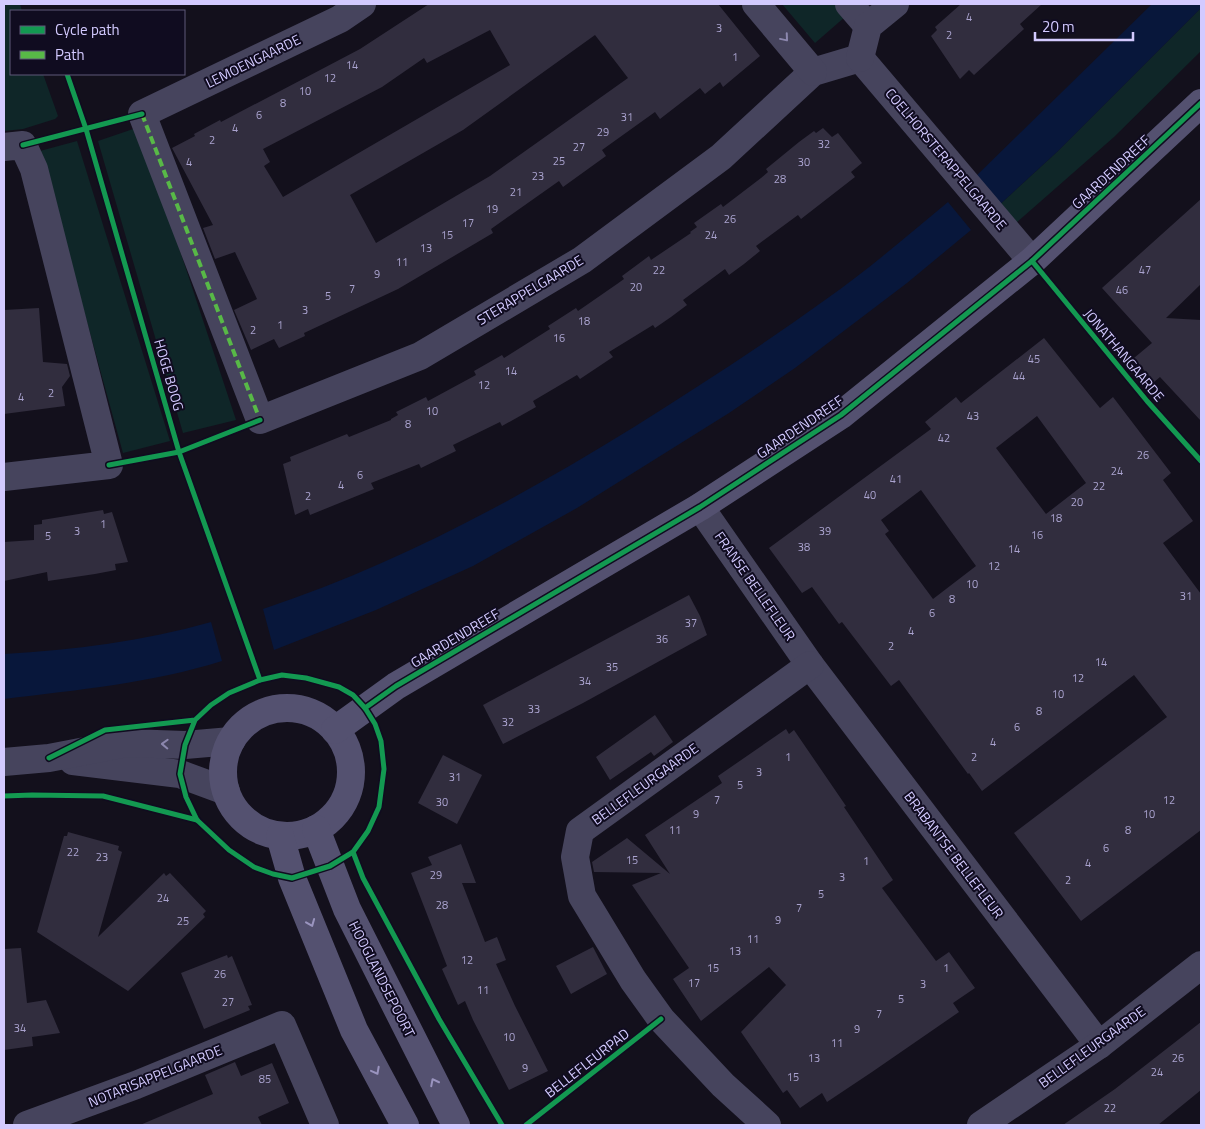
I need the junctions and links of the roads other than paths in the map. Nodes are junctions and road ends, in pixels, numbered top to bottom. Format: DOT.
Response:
graph roads {
  1 [pos="362,4"];
  2 [pos="756,4"];
  3 [pos="849,4"];
  4 [pos="895,4"];
  5 [pos="868,26"];
  6 [pos="860,58"];
  7 [pos="813,72"];
  8 [pos="1201,103"];
  9 [pos="13,146"];
  10 [pos="1032,261"];
  11 [pos="260,420"];
  12 [pos="4,477"];
  13 [pos="700,507"];
  14 [pos="810,665"];
  15 [pos="335,730"];
  16 [pos="231,741"];
  17 [pos="49,758"];
  18 [pos="4,762"];
  19 [pos="226,791"];
  20 [pos="316,829"];
  21 [pos="280,836"];
  22 [pos="1201,965"];
  23 [pos="1098,1045"];
  24 [pos="27,1125"];
  25 [pos="324,1125"];
  26 [pos="405,1125"];
  27 [pos="456,1125"];
  28 [pos="767,1125"];
  29 [pos="981,1125"];
  1 -- 11 [label="street, LEMOENGAARDE"];
  2 -- 7 [label="street, one-way"];
  3 -- 5 [label="street"];
  4 -- 5 [label="street"];
  5 -- 6 [label="street"];
  6 -- 7 [label="street, STERAPPELGAARDE"];
  6 -- 10 [label="street, COELHORSTERAPPELGAARDE"];
  7 -- 11 [label="street, STERAPPELGAARDE"];
  8 -- 10 [label="street, GAARDENDREEF"];
  9 -- 12 [label="street"];
  10 -- 13 [label="street, GAARDENDREEF"];
  13 -- 14 [label="street, FRANSE BELLEFLEUR"];
  13 -- 15 [label="street, GAARDENDREEF"];
  14 -- 23 [label="street, BRABANTSE BELLEFLEUR"];
  14 -- 28 [label="street, BELLEFLEURGAARDE"];
  15 -- 16 [label="street"];
  15 -- 20 [label="street"];
  16 -- 17 [label="street, one-way"];
  16 -- 19 [label="street"];
  17 -- 18 [label="street"];
  17 -- 19 [label="street"];
  19 -- 21 [label="street"];
  20 -- 21 [label="street"];
  27 -- 20 [label="street, HOOGLANDSEPOORT, one-way"];
  21 -- 26 [label="street, one-way"];
  22 -- 23 [label="street, BELLEFLEURGAARDE"];
  23 -- 29 [label="street, BELLEFLEURGAARDE"];
  24 -- 25 [label="street, NOTARISAPPELGAARDE"];
}
